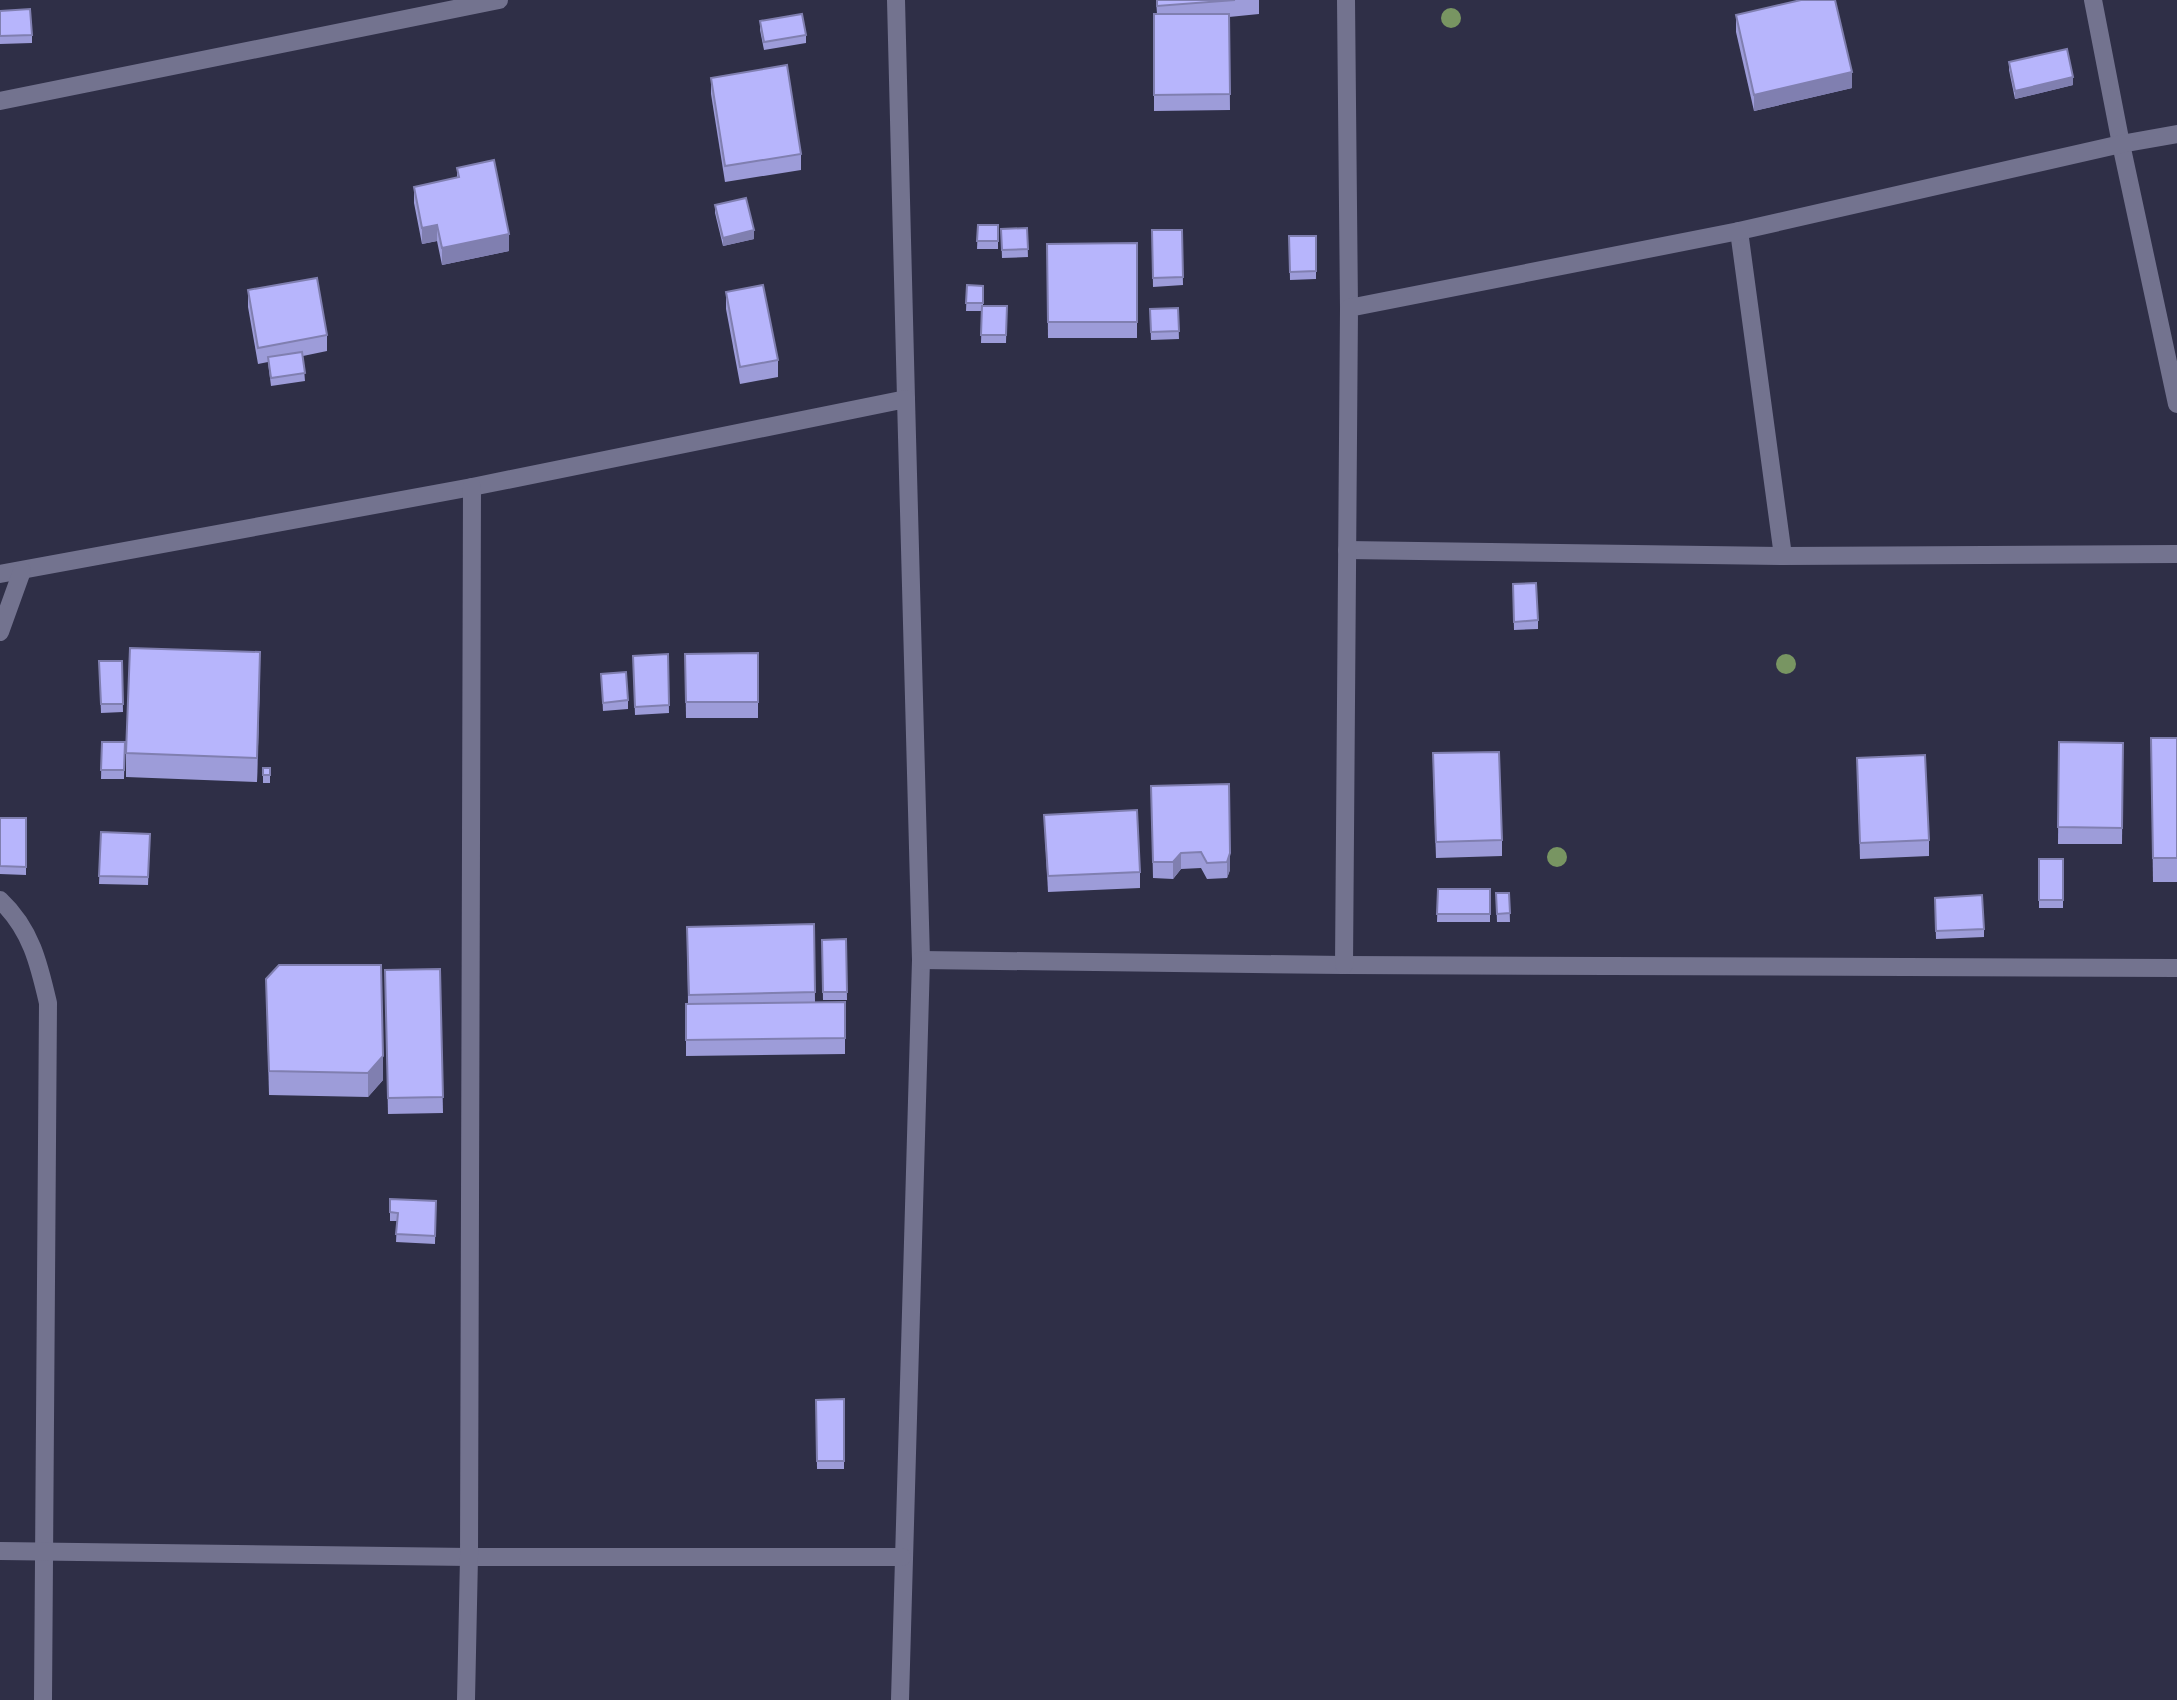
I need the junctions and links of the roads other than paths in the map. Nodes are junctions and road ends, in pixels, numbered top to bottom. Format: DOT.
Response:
graph roads {
  1 [pos="499,0"];
  2 [pos="896,0"];
  3 [pos="1346,0"];
  4 [pos="2093,0"];
  5 [pos="440,6"];
  6 [pos="0,101"];
  7 [pos="2177,134"];
  8 [pos="2121,144"];
  9 [pos="1739,231"];
  10 [pos="1349,309"];
  11 [pos="906,399"];
  12 [pos="2177,404"];
  13 [pos="472,487"];
  14 [pos="1347,550"];
  15 [pos="2177,554"];
  16 [pos="1783,556"];
  17 [pos="22,571"];
  18 [pos="0,574"];
  19 [pos="0,632"];
  20 [pos="0,900"];
  21 [pos="921,960"];
  22 [pos="1344,965"];
  23 [pos="2177,968"];
  24 [pos="0,1551"];
  25 [pos="44,1552"];
  26 [pos="469,1557"];
  27 [pos="902,1557"];
  28 [pos="43,1700"];
  29 [pos="466,1700"];
  30 [pos="900,1700"];
  1 -- 5 [label="street"];
  2 -- 11 [label="street"];
  3 -- 10 [label="street"];
  4 -- 8 [label="street"];
  5 -- 6 [label="street"];
  7 -- 8 [label="street"];
  8 -- 9 [label="street"];
  8 -- 12 [label="street"];
  9 -- 10 [label="street"];
  9 -- 16 [label="street"];
  10 -- 14 [label="street"];
  11 -- 13 [label="street"];
  11 -- 21 [label="street"];
  13 -- 17 [label="street"];
  13 -- 26 [label="street"];
  14 -- 16 [label="street"];
  14 -- 22 [label="street"];
  15 -- 16 [label="street"];
  17 -- 18 [label="street"];
  17 -- 19 [label="street"];
  20 -- 25 [label="street"];
  21 -- 22 [label="street"];
  21 -- 27 [label="street"];
  22 -- 23 [label="street"];
  24 -- 25 [label="street"];
  25 -- 26 [label="street"];
  25 -- 28 [label="street"];
  26 -- 27 [label="street"];
  26 -- 29 [label="street"];
  27 -- 30 [label="street"];
}
